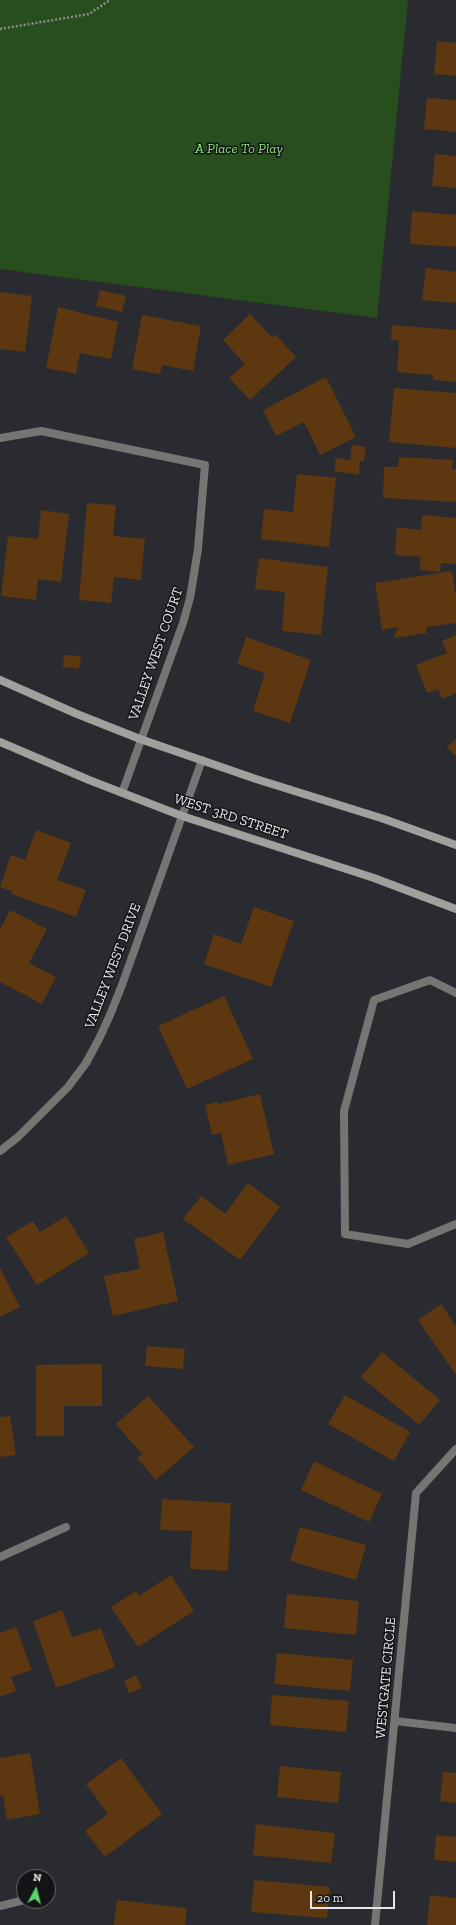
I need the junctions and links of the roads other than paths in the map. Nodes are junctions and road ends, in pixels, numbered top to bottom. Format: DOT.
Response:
graph roads {
  1 [pos="0,438"];
  2 [pos="0,680"];
  3 [pos="140,739"];
  4 [pos="0,742"];
  5 [pos="202,760"];
  6 [pos="122,793"];
  7 [pos="182,816"];
  8 [pos="456,845"];
  9 [pos="456,909"];
  10 [pos="456,993"];
  11 [pos="0,1150"];
  12 [pos="456,1224"];
  13 [pos="456,1449"];
  14 [pos="66,1527"];
  15 [pos="0,1557"];
  16 [pos="395,1721"];
  17 [pos="456,1728"];
  18 [pos="16,1902"];
  19 [pos="0,1906"];
  20 [pos="375,1925"];
  1 -- 3 [label="street, VALLEY WEST COURT"];
  2 -- 3 [label="main road"];
  3 -- 5 [label="main road"];
  3 -- 6 [label="street, VALLEY WEST COURT"];
  4 -- 6 [label="main road, WEST 3RD STREET"];
  5 -- 7 [label="street, VALLEY WEST DRIVE"];
  5 -- 8 [label="main road"];
  6 -- 7 [label="main road, WEST 3RD STREET"];
  7 -- 9 [label="main road, WEST 3RD STREET"];
  7 -- 11 [label="street, VALLEY WEST DRIVE"];
  10 -- 12 [label="street"];
  13 -- 16 [label="street, WESTGATE CIRCLE"];
  14 -- 15 [label="street"];
  16 -- 17 [label="street"];
  16 -- 20 [label="street, WESTGATE CIRCLE"];
  18 -- 19 [label="street"];
}
